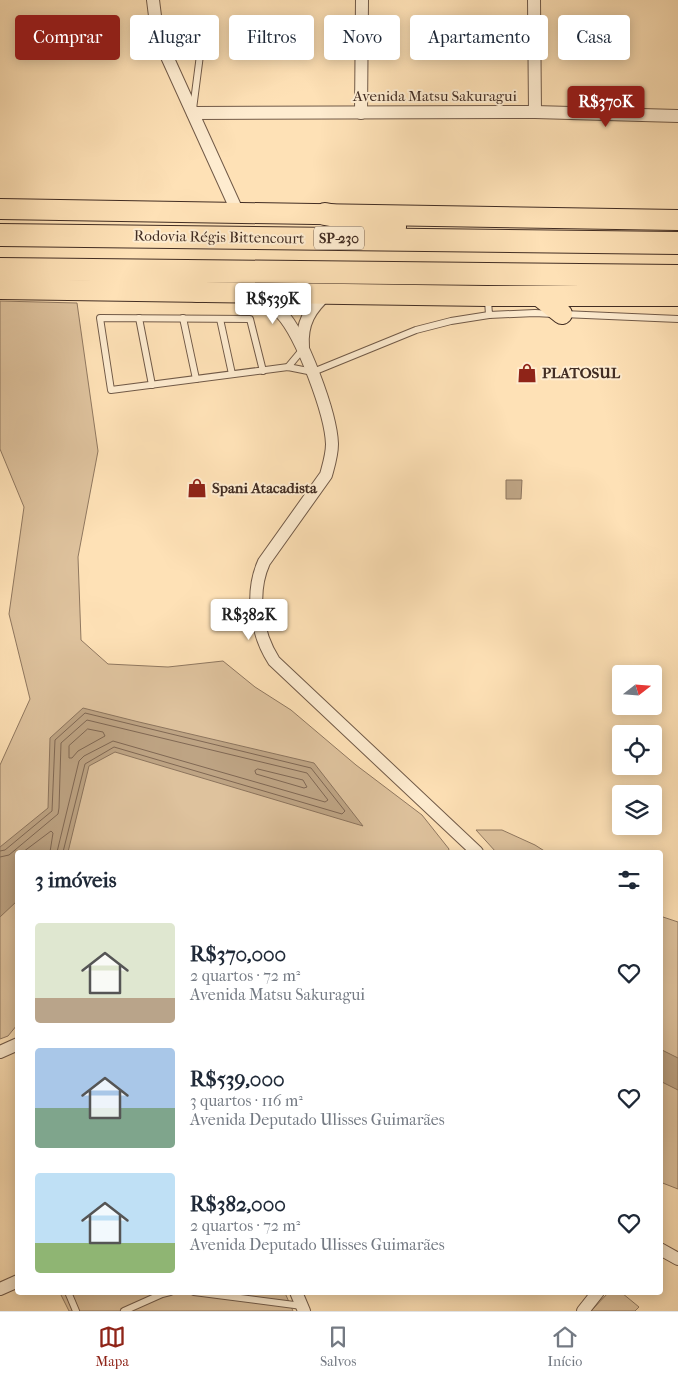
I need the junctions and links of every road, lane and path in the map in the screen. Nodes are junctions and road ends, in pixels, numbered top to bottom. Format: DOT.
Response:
graph roads {
  1 [pos="153,0"];
  2 [pos="362,0"];
  3 [pos="531,1"];
  4 [pos="199,60"];
  5 [pos="535,112"];
  6 [pos="192,113"];
  7 [pos="362,113"];
  8 [pos="678,116"];
  9 [pos="0,209"];
  10 [pos="238,213"];
  11 [pos="325,214"];
  12 [pos="678,220"];
  13 [pos="0,235"];
  14 [pos="505,240"];
  15 [pos="678,243"];
  16 [pos="0,269"];
  17 [pos="67,270"];
  18 [pos="678,276"];
  19 [pos="0,289"];
  20 [pos="198,291"];
  21 [pos="253,292"];
  22 [pos="328,293"];
  23 [pos="678,296"];
  24 [pos="488,306"];
  25 [pos="571,308"];
  26 [pos="139,318"];
  27 [pos="183,318"];
  28 [pos="220,319"];
  29 [pos="678,319"];
  30 [pos="303,350"];
  31 [pos="288,367"];
  32 [pos="263,370"];
  33 [pos="313,372"];
  34 [pos="232,374"];
  35 [pos="196,379"];
  36 [pos="152,385"];
  37 [pos="475,850"];
  38 [pos="15,1045"];
  39 [pos="0,1052"];
  40 [pos="663,1251"];
  41 [pos="678,1259"];
  42 [pos="15,1282"];
  43 [pos="0,1289"];
  44 [pos="69,1295"];
  45 [pos="160,1295"];
  46 [pos="213,1295"];
  47 [pos="297,1295"];
  48 [pos="596,1295"];
  49 [pos="303,1309"];
  50 [pos="76,1311"];
  51 [pos="124,1311"];
  52 [pos="583,1311"];
  1 -- 6 [label="street"];
  2 -- 7 [label="street"];
  3 -- 5 [label="street"];
  4 -- 6 [label="lane"];
  5 -- 7 [label="street, Avenida Matsu Sakuragui"];
  5 -- 8 [label="street, Avenida Matsu Sakuragui"];
  6 -- 7 [label="street, Avenida Matsu Sakuragui"];
  6 -- 10 [label="street"];
  9 -- 10 [label="main road"];
  10 -- 11 [label="main road"];
  11 -- 12 [label="main road"];
  11 -- 14 [label="highway"];
  13 -- 14 [label="highway, Rodovia Régis Bittencourt / SP-230"];
  14 -- 15 [label="highway, Rodovia Régis Bittencourt / SP-230"];
  16 -- 17 [label="highway"];
  17 -- 18 [label="highway"];
  17 -- 20 [label="highway"];
  19 -- 20 [label="main road"];
  20 -- 21 [label="main road"];
  21 -- 22 [label="main road"];
  21 -- 30 [label="street"];
  22 -- 24 [label="main road"];
  22 -- 30 [label="street"];
  23 -- 25 [label="main road"];
  24 -- 25 [label="lane"];
  24 -- 25 [label="main road"];
  24 -- 33 [label="lane"];
  25 -- 29 [label="lane"];
  26 -- 27 [label="lane"];
  26 -- 36 [label="lane"];
  26 -- 36 [label="lane"];
  27 -- 28 [label="lane"];
  27 -- 35 [label="lane"];
  28 -- 32 [label="lane"];
  28 -- 34 [label="lane"];
  30 -- 31 [label="lane"];
  30 -- 33 [label="street"];
  31 -- 32 [label="lane"];
  31 -- 33 [label="lane"];
  32 -- 34 [label="lane"];
  33 -- 37 [label="street"];
  34 -- 35 [label="lane"];
  35 -- 36 [label="lane"];
  38 -- 39 [label="street"];
  40 -- 41 [label="street"];
  42 -- 43 [label="street"];
  44 -- 50 [label="lane"];
  45 -- 51 [label="lane"];
  46 -- 49 [label="lane"];
  47 -- 49 [label="street"];
  48 -- 52 [label="street"];
}
